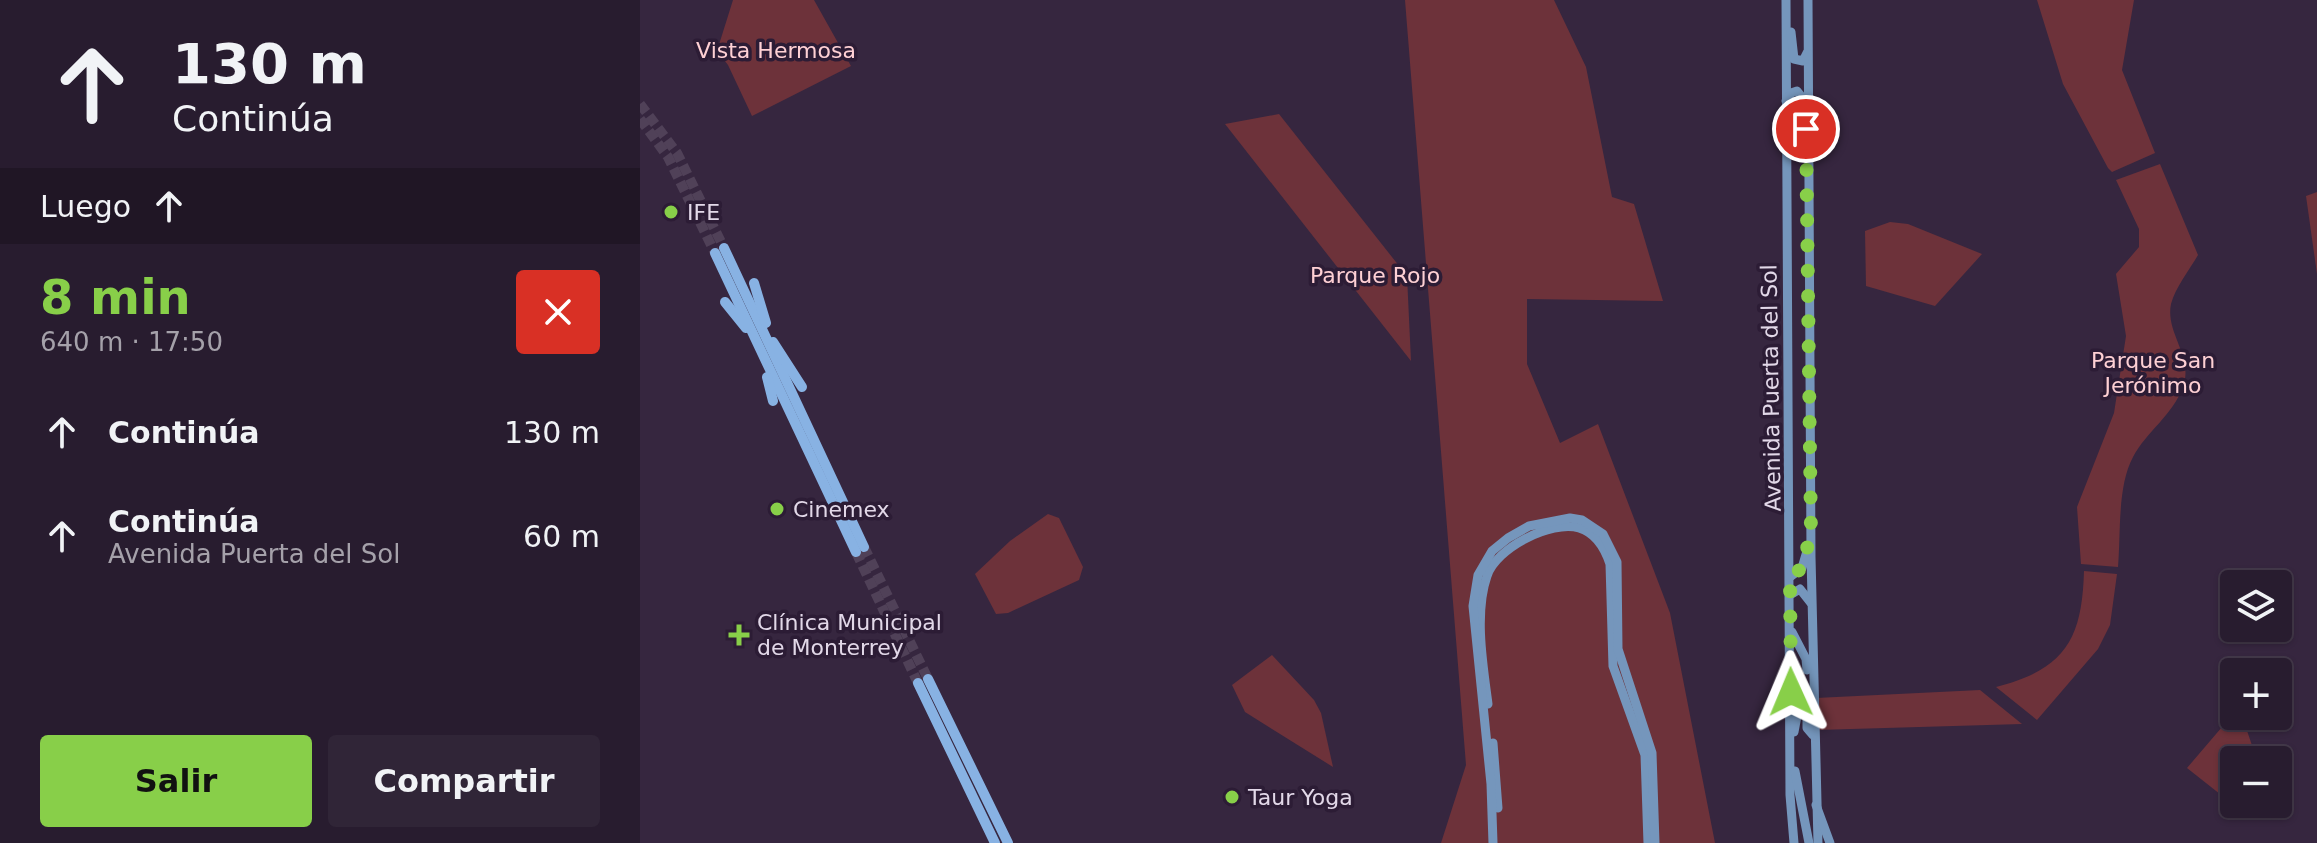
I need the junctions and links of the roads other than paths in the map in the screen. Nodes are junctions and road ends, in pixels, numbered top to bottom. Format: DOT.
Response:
graph roads {
  1 [pos="1786,0"];
  2 [pos="1808,0"];
  3 [pos="1787,18"];
  4 [pos="1807,53"];
  5 [pos="1786,102"];
  6 [pos="1806,129"];
  7 [pos="754,283"];
  8 [pos="725,302"];
  9 [pos="764,329"];
  10 [pos="756,338"];
  11 [pos="769,340"];
  12 [pos="766,360"];
  13 [pos="802,387"];
  14 [pos="773,401"];
  15 [pos="1811,533"];
  16 [pos="1790,577"];
  17 [pos="1790,595"];
  18 [pos="1812,606"];
  19 [pos="1790,629"];
  20 [pos="1812,639"];
  21 [pos="1799,644"];
  22 [pos="1810,696"];
  23 [pos="1791,735"];
  24 [pos="1792,770"];
  25 [pos="1815,804"];
  26 [pos="995,843"];
  27 [pos="1008,843"];
  28 [pos="1496,843"];
  29 [pos="1648,843"];
  30 [pos="1655,843"];
  31 [pos="1794,843"];
  32 [pos="1809,843"];
  33 [pos="1818,843"];
  34 [pos="1830,843"];
  1 -- 3 [label="main road, Avenida Puerta del Sol"];
  2 -- 4 [label="main road, Avenida Puerta del Sol"];
  3 -- 4 [label="main road"];
  3 -- 5 [label="main road, Avenida Puerta del Sol"];
  4 -- 6 [label="main road, Avenida Puerta del Sol"];
  5 -- 6 [label="main road"];
  5 -- 16 [label="main road, Avenida Puerta del Sol"];
  6 -- 15 [label="main road, Avenida Puerta del Sol"];
  7 -- 9 [label="main road"];
  8 -- 10 [label="main road"];
  9 -- 10 [label="main road"];
  9 -- 11 [label="main road"];
  10 -- 12 [label="main road"];
  11 -- 12 [label="main road"];
  11 -- 13 [label="main road"];
  12 -- 14 [label="main road"];
  15 -- 16 [label="main road"];
  15 -- 18 [label="main road, Avenida Puerta del Sol"];
  16 -- 17 [label="main road, Avenida Puerta del Sol"];
  17 -- 18 [label="main road"];
  17 -- 19 [label="main road, Avenida Puerta del Sol"];
  18 -- 20 [label="main road, Avenida Puerta del Sol"];
  19 -- 21 [label="main road"];
  19 -- 23 [label="main road, Avenida Puerta del Sol"];
  20 -- 21 [label="main road"];
  20 -- 22 [label="main road, Avenida Puerta del Sol"];
  21 -- 22 [label="main road"];
  22 -- 23 [label="main road"];
  22 -- 25 [label="main road"];
  23 -- 24 [label="main road, Avenida Puerta del Sol"];
  24 -- 31 [label="main road"];
  24 -- 32 [label="main road"];
  25 -- 33 [label="main road"];
  25 -- 34 [label="main road"];
  26 -- 27 [label="main road"];
  28 -- 29 [label="main road"];
  28 -- 30 [label="main road"];
}
